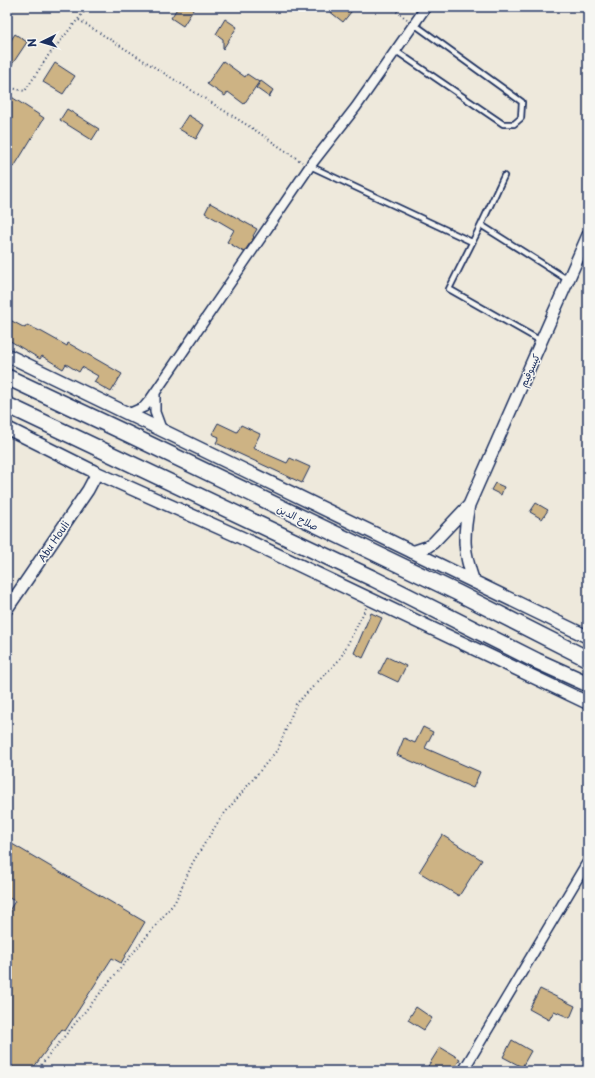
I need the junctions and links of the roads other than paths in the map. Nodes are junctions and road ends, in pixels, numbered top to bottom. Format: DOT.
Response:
graph roads {
  1 [pos="426,7"];
  2 [pos="414,24"];
  3 [pos="396,50"];
  4 [pos="310,166"];
  5 [pos="504,176"];
  6 [pos="481,225"];
  7 [pos="588,235"];
  8 [pos="472,242"];
  9 [pos="569,281"];
  10 [pos="542,342"];
  11 [pos="7,355"];
  12 [pos="7,378"];
  13 [pos="155,393"];
  14 [pos="7,405"];
  15 [pos="128,414"];
  16 [pos="7,428"];
  17 [pos="162,431"];
  18 [pos="97,472"];
  19 [pos="469,505"];
  20 [pos="412,552"];
  21 [pos="474,582"];
  22 [pos="7,609"];
  23 [pos="588,637"];
  24 [pos="588,659"];
  25 [pos="588,684"];
  26 [pos="588,703"];
  27 [pos="588,862"];
  28 [pos="463,1071"];
  1 -- 2 [label="street"];
  2 -- 3 [label="street"];
  2 -- 3 [label="lane"];
  3 -- 4 [label="street"];
  4 -- 8 [label="lane"];
  4 -- 13 [label="street"];
  5 -- 6 [label="lane"];
  6 -- 8 [label="lane"];
  6 -- 9 [label="lane"];
  7 -- 9 [label="street, كيسوفيم"];
  8 -- 10 [label="lane"];
  9 -- 10 [label="street, كيسوفيم"];
  10 -- 19 [label="street, كيسوفيم"];
  11 -- 15 [label="main road"];
  12 -- 24 [label="highway, صلاح الدين"];
  13 -- 15 [label="street"];
  13 -- 17 [label="street"];
  14 -- 25 [label="highway"];
  15 -- 17 [label="main road"];
  16 -- 18 [label="main road"];
  17 -- 20 [label="main road"];
  18 -- 22 [label="street, Abu Houli"];
  18 -- 26 [label="main road"];
  19 -- 20 [label="street, كيسوفيم"];
  19 -- 21 [label="street, كيسوفيم"];
  20 -- 21 [label="main road"];
  21 -- 23 [label="main road"];
  27 -- 28 [label="street"];
}
